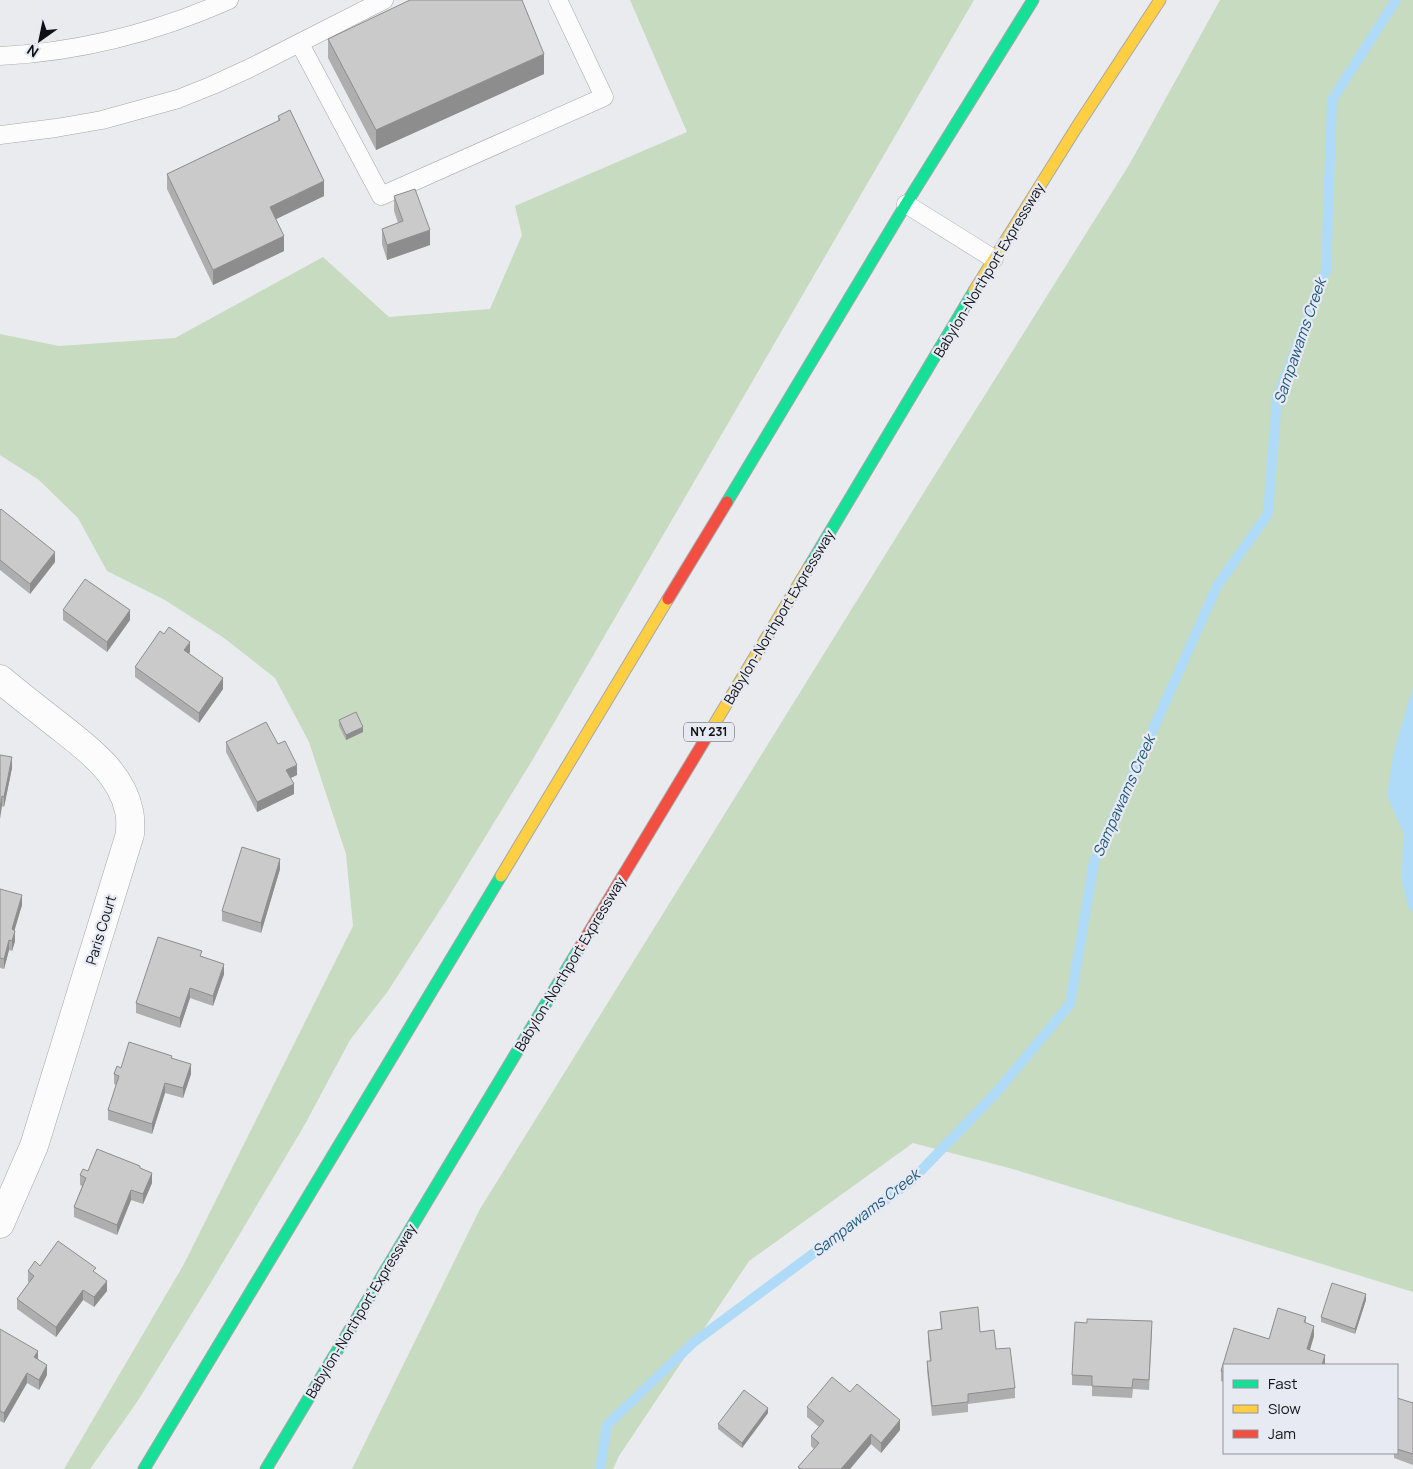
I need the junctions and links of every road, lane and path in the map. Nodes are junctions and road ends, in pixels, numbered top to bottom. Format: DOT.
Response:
graph roads {
  1 [pos="229,0"];
  2 [pos="384,0"];
  3 [pos="558,0"];
  4 [pos="1033,0"];
  5 [pos="1160,0"];
  6 [pos="300,44"];
  7 [pos="0,56"];
  8 [pos="0,135"];
  9 [pos="906,204"];
  10 [pos="994,259"];
  11 [pos="0,679"];
  12 [pos="0,1224"];
  13 [pos="144,1469"];
  14 [pos="266,1469"];
  1 -- 7 [label="lane"];
  2 -- 6 [label="lane"];
  3 -- 6 [label="lane"];
  4 -- 9 [label="main road"];
  5 -- 10 [label="main road, Babylon-Northport Expressway / NY 231"];
  6 -- 8 [label="lane"];
  9 -- 10 [label="lane"];
  9 -- 13 [label="main road"];
  10 -- 14 [label="main road, Babylon-Northport Expressway / NY 231"];
  11 -- 12 [label="street, Paris Court"];
}
